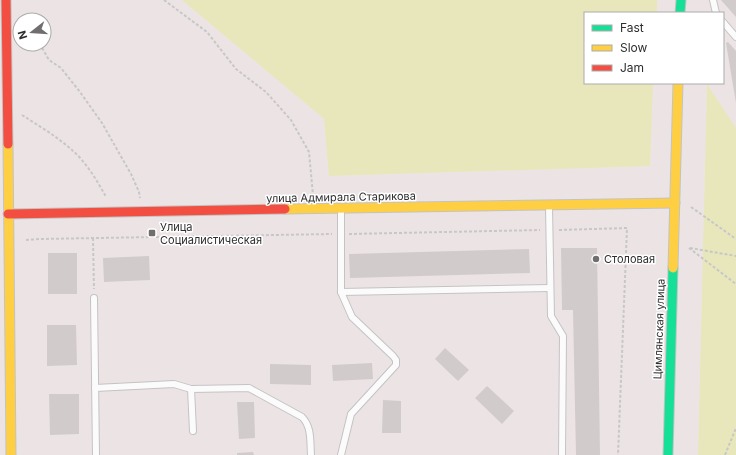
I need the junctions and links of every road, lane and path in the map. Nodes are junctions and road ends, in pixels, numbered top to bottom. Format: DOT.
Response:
graph roads {
  1 [pos="6,0"];
  2 [pos="164,0"];
  3 [pos="681,0"];
  4 [pos="713,0"];
  5 [pos="680,12"];
  6 [pos="716,12"];
  7 [pos="724,23"];
  8 [pos="736,37"];
  9 [pos="44,52"];
  10 [pos="678,84"];
  11 [pos="7,106"];
  12 [pos="4,118"];
  13 [pos="675,203"];
  14 [pos="549,205"];
  15 [pos="690,206"];
  16 [pos="314,209"];
  17 [pos="341,209"];
  18 [pos="109,212"];
  19 [pos="141,212"];
  20 [pos="8,214"];
  21 [pos="550,230"];
  22 [pos="341,234"];
  23 [pos="93,238"];
  24 [pos="736,239"];
  25 [pos="26,240"];
  26 [pos="736,256"];
  27 [pos="736,284"];
  28 [pos="550,288"];
  29 [pos="340,292"];
  30 [pos="94,298"];
  31 [pos="95,388"];
  32 [pos="190,389"];
  33 [pos="736,428"];
  34 [pos="192,431"];
  35 [pos="11,455"];
  36 [pos="96,455"];
  37 [pos="311,455"];
  38 [pos="341,455"];
  39 [pos="562,455"];
  40 [pos="618,455"];
  41 [pos="668,455"];
  42 [pos="725,455"];
  1 -- 11 [label="street"];
  2 -- 16 [label="path"];
  3 -- 5 [label="street"];
  4 -- 6 [label="lane"];
  7 -- 8 [label="lane"];
  9 -- 19 [label="path"];
  10 -- 13 [label="street, Цимлянская улица"];
  11 -- 12 [label="street"];
  11 -- 18 [label="path"];
  12 -- 20 [label="street"];
  13 -- 14 [label="street, улица Адмирала Старикова"];
  13 -- 41 [label="street, Цимлянская улица"];
  14 -- 17 [label="street, улица Адмирала Старикова"];
  14 -- 21 [label="lane"];
  15 -- 24 [label="path"];
  16 -- 17 [label="street, улица Адмирала Старикова"];
  16 -- 19 [label="street, улица Адмирала Старикова"];
  17 -- 22 [label="lane"];
  18 -- 19 [label="street, улица Адмирала Старикова"];
  18 -- 20 [label="street, улица Адмирала Старикова"];
  20 -- 35 [label="street"];
  21 -- 22 [label="path"];
  21 -- 28 [label="lane"];
  21 -- 40 [label="path"];
  22 -- 23 [label="path"];
  22 -- 29 [label="lane"];
  23 -- 25 [label="path"];
  23 -- 30 [label="path"];
  26 -- 27 [label="path"];
  28 -- 29 [label="lane"];
  28 -- 39 [label="lane"];
  29 -- 38 [label="lane"];
  30 -- 31 [label="lane"];
  31 -- 32 [label="lane"];
  31 -- 36 [label="lane"];
  32 -- 34 [label="lane"];
  32 -- 37 [label="lane"];
  33 -- 42 [label="path"];
}
